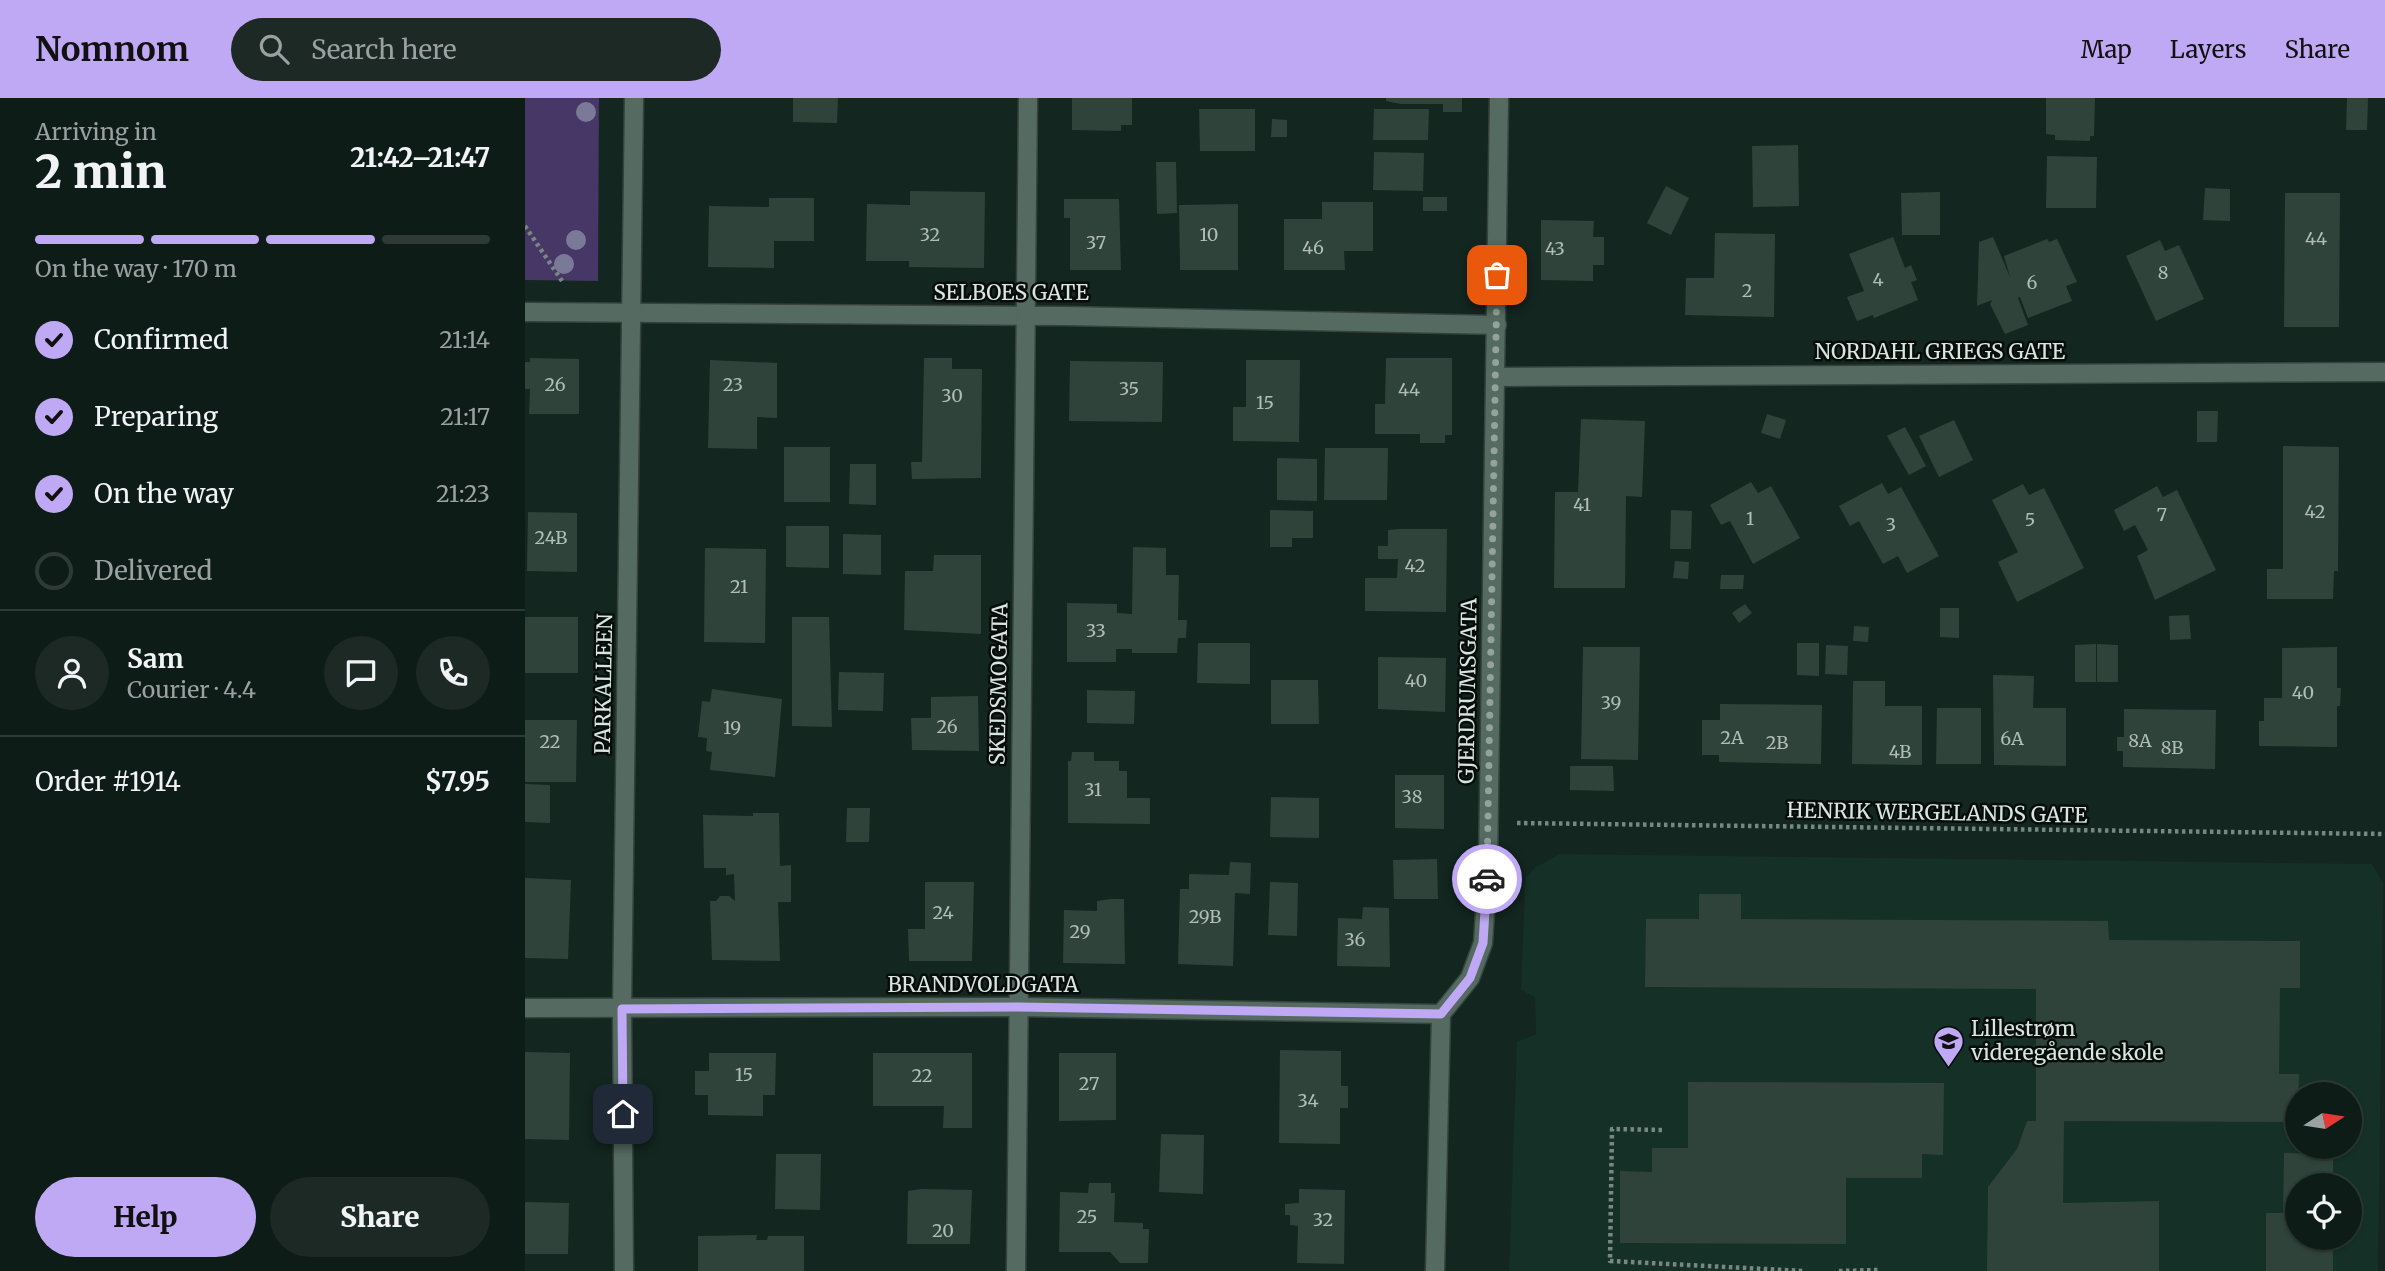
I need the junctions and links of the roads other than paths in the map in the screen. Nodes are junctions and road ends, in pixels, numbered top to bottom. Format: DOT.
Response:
graph roads {
  1 [pos="634,98"];
  2 [pos="1028,98"];
  3 [pos="1499,98"];
  4 [pos="525,312"];
  5 [pos="631,313"];
  6 [pos="1025,316"];
  7 [pos="1497,325"];
  8 [pos="2385,372"];
  9 [pos="1496,377"];
  10 [pos="1019,1007"];
  11 [pos="525,1008"];
  12 [pos="622,1009"];
  13 [pos="1441,1014"];
  14 [pos="624,1271"];
  15 [pos="1016,1271"];
  16 [pos="1435,1271"];
  1 -- 5 [label="street, PARKALLEEN"];
  2 -- 6 [label="street, SKEDSMOGATA"];
  3 -- 7 [label="street, GJERDRUMSGATA"];
  4 -- 5 [label="street, SELBOES GATE"];
  5 -- 6 [label="street, SELBOES GATE"];
  5 -- 12 [label="street, PARKALLEEN"];
  6 -- 7 [label="street, SELBOES GATE"];
  6 -- 10 [label="street, SKEDSMOGATA"];
  7 -- 9 [label="street, GJERDRUMSGATA"];
  8 -- 9 [label="street, NORDAHL GRIEGS GATE"];
  9 -- 13 [label="street, GJERDRUMSGATA"];
  10 -- 12 [label="street, BRANDVOLDGATA"];
  10 -- 13 [label="street, BRANDVOLDGATA"];
  10 -- 15 [label="street, SKEDSMOGATA"];
  11 -- 12 [label="street, BRANDVOLDGATA"];
  12 -- 14 [label="street, PARKALLEEN"];
  13 -- 16 [label="street"];
}
